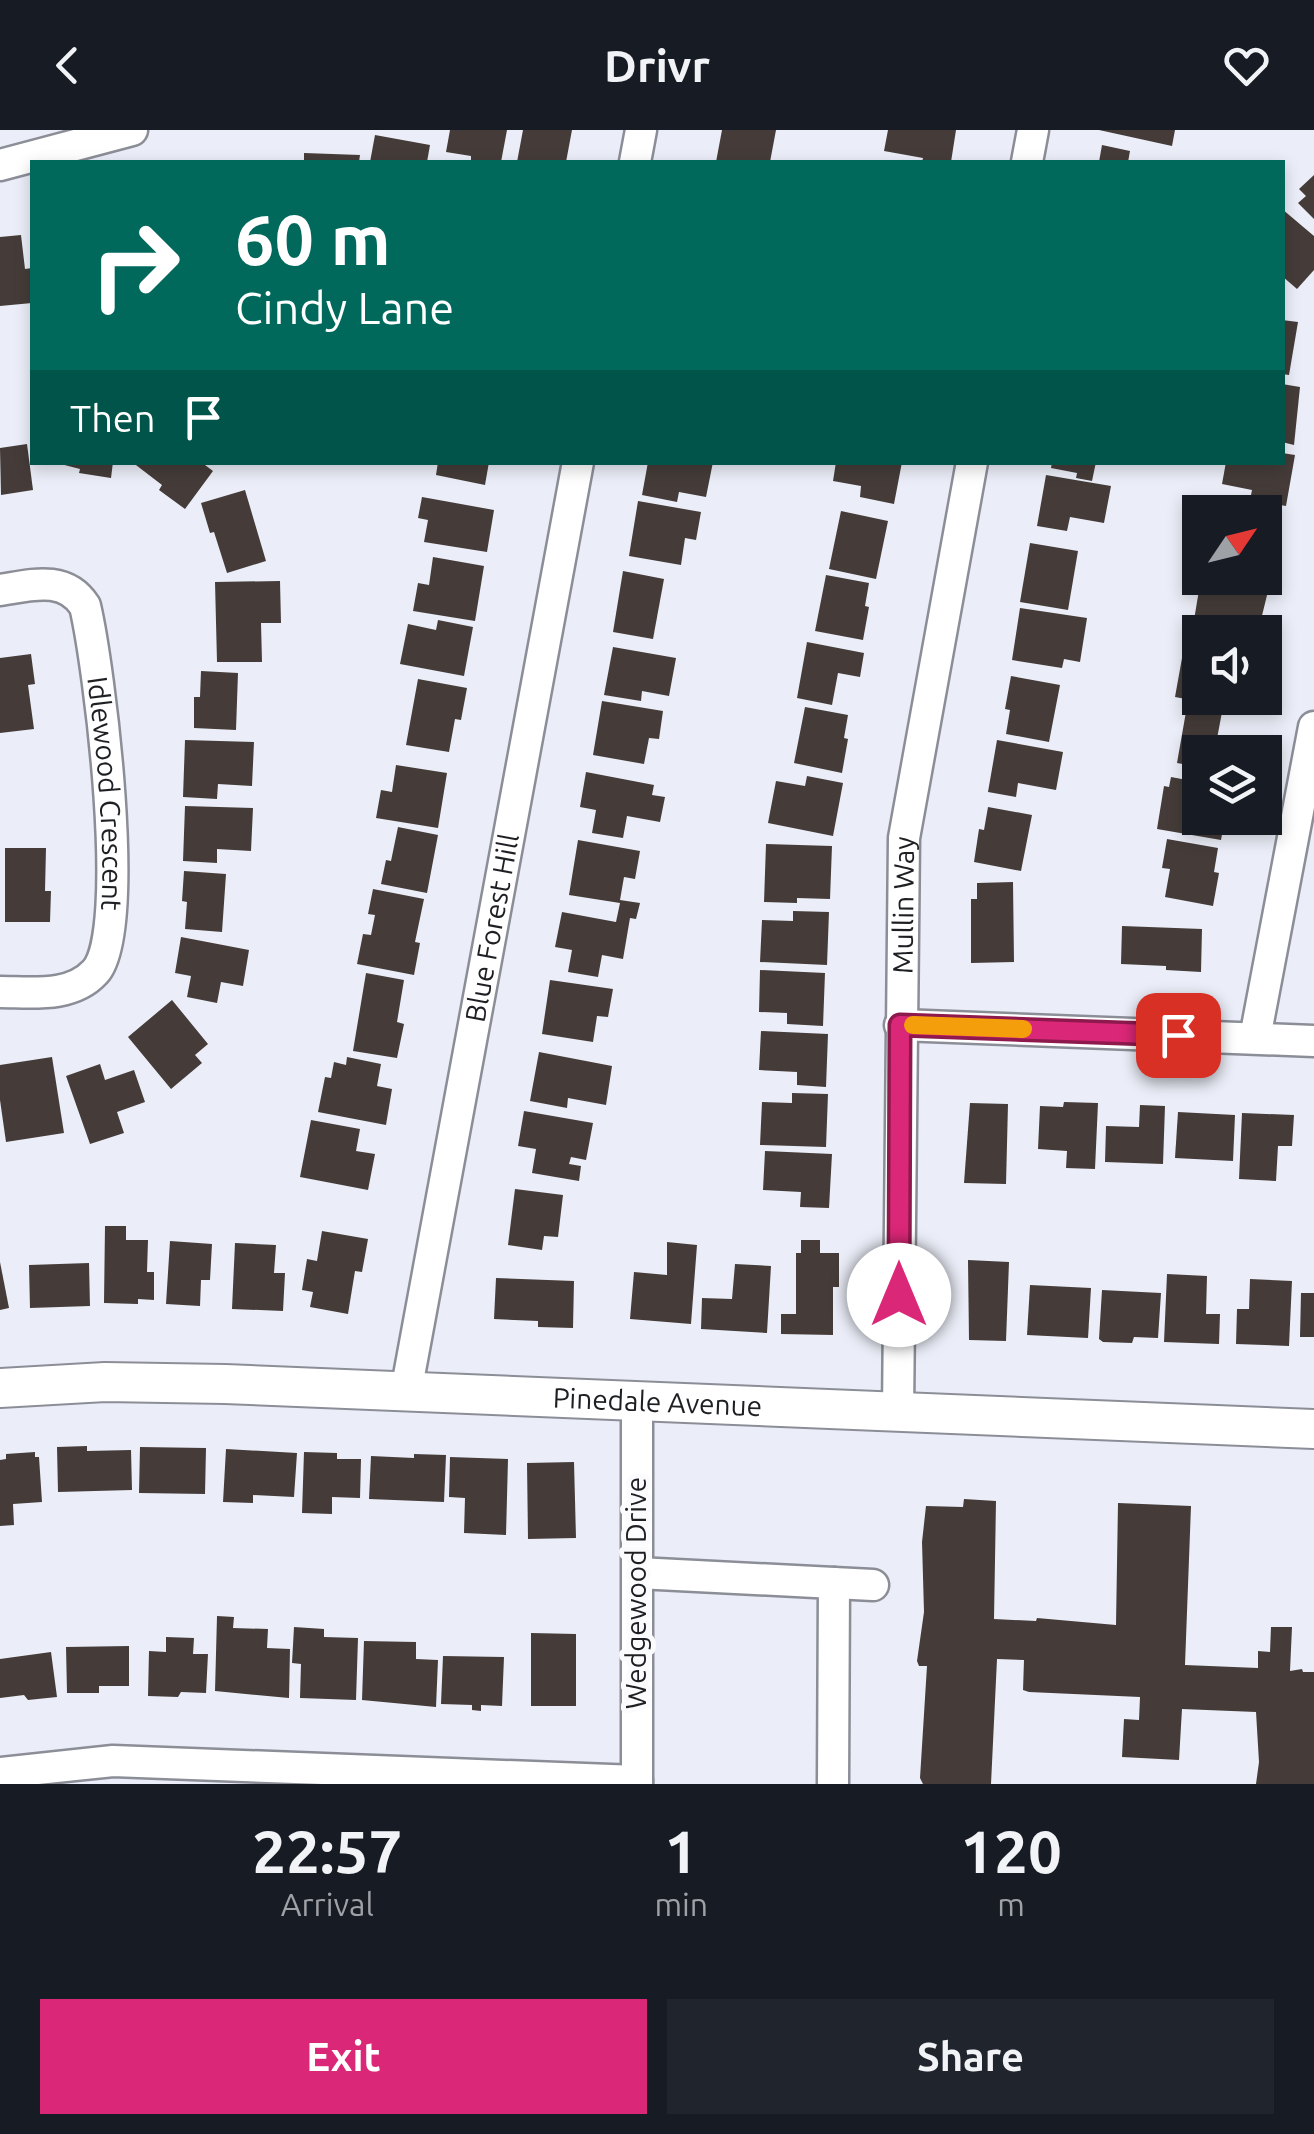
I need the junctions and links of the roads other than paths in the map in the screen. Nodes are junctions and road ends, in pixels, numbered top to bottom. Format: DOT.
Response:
graph roads {
  1 [pos="132,130"];
  2 [pos="641,130"];
  3 [pos="1033,130"];
  4 [pos="635,160"];
  5 [pos="1027,160"];
  6 [pos="0,165"];
  7 [pos="577,465"];
  8 [pos="971,465"];
  9 [pos="0,590"];
  10 [pos="1314,727"];
  11 [pos="0,992"];
  12 [pos="900,1025"];
  13 [pos="1255,1038"];
  14 [pos="1314,1041"];
  15 [pos="0,1388"];
  16 [pos="406,1392"];
  17 [pos="637,1402"];
  18 [pos="898,1413"];
  19 [pos="1314,1429"];
  20 [pos="638,1573"];
  21 [pos="834,1583"];
  22 [pos="874,1584"];
  23 [pos="0,1773"];
  24 [pos="636,1783"];
  25 [pos="833,1784"];
  1 -- 6 [label="street"];
  2 -- 4 [label="street"];
  3 -- 5 [label="street"];
  7 -- 16 [label="street, Blue Forest Hill"];
  8 -- 12 [label="street, Mullin Way"];
  9 -- 11 [label="street, Idlewood Crescent"];
  10 -- 13 [label="street"];
  12 -- 13 [label="street"];
  12 -- 18 [label="street, Mullin Way"];
  13 -- 14 [label="street"];
  15 -- 16 [label="street, Pinedale Avenue"];
  16 -- 17 [label="street, Pinedale Avenue"];
  17 -- 18 [label="street, Pinedale Avenue"];
  17 -- 20 [label="street, Wedgewood Drive"];
  18 -- 19 [label="street, Pinedale Avenue"];
  20 -- 21 [label="street"];
  20 -- 24 [label="street, Wedgewood Drive"];
  21 -- 22 [label="street"];
  21 -- 25 [label="street"];
  23 -- 24 [label="street"];
}
